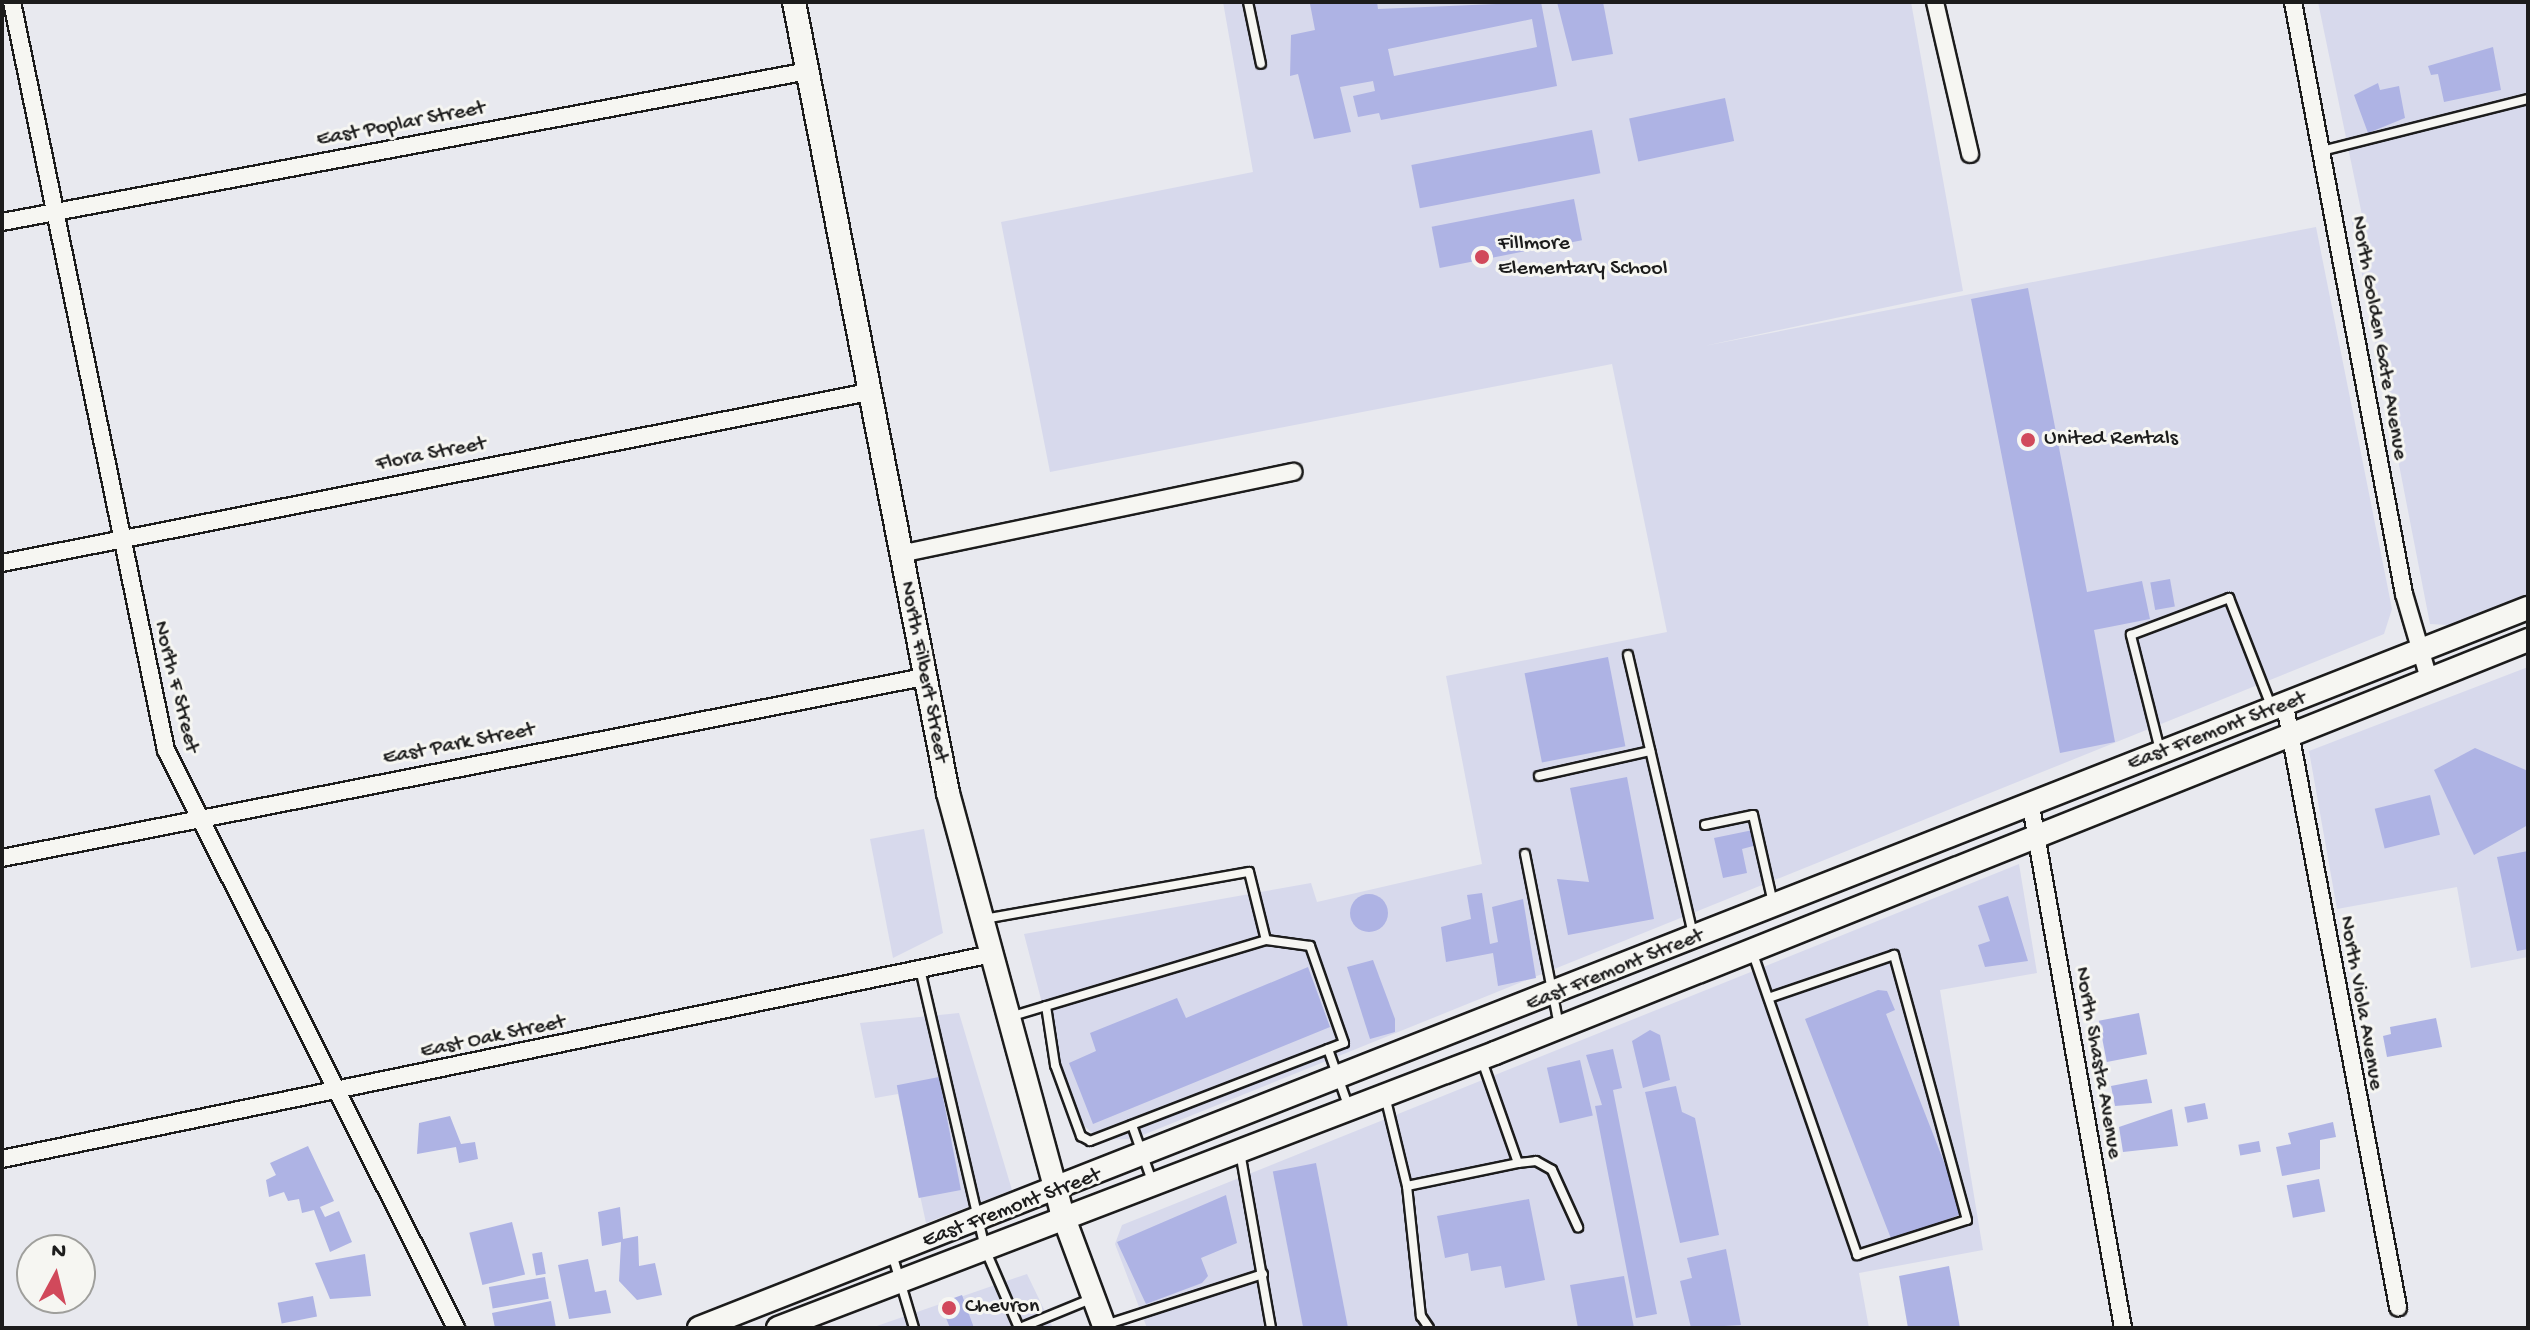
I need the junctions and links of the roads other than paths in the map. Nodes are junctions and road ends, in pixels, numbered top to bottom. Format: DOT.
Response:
graph roads {
  1 [pos="12,2"];
  2 [pos="794,2"];
  3 [pos="1248,2"];
  4 [pos="1935,2"];
  5 [pos="2293,2"];
  6 [pos="1261,64"];
  7 [pos="808,71"];
  8 [pos="2528,99"];
  9 [pos="2322,151"];
  10 [pos="1970,154"];
  11 [pos="54,212"];
  12 [pos="2,222"];
  13 [pos="869,392"];
  14 [pos="1294,472"];
  15 [pos="119,540"];
  16 [pos="900,554"];
  17 [pos="2,563"];
  18 [pos="2528,608"];
  19 [pos="2528,640"];
  20 [pos="2420,653"];
  21 [pos="1628,655"];
  22 [pos="924,677"];
  23 [pos="2429,679"];
  24 [pos="2279,708"];
  25 [pos="2291,736"];
  26 [pos="1650,751"];
  27 [pos="2161,754"];
  28 [pos="1539,776"];
  29 [pos="2031,806"];
  30 [pos="200,819"];
  31 [pos="1705,825"];
  32 [pos="2035,835"];
  33 [pos="1525,854"];
  34 [pos="2,858"];
  35 [pos="1774,908"];
  36 [pos="983,919"];
  37 [pos="1695,939"];
  38 [pos="1266,940"];
  39 [pos="1752,950"];
  40 [pos="992,954"];
  41 [pos="920,969"];
  42 [pos="1549,997"];
  43 [pos="1771,997"];
  44 [pos="1046,1006"];
  45 [pos="1008,1017"];
  46 [pos="1559,1028"];
  47 [pos="1328,1049"];
  48 [pos="1481,1059"];
  49 [pos="1340,1081"];
  50 [pos="340,1093"];
  51 [pos="1384,1095"];
  52 [pos="1350,1109"];
  53 [pos="1132,1125"];
  54 [pos="1240,1151"];
  55 [pos="1144,1158"];
  56 [pos="2,1159"];
  57 [pos="1518,1163"];
  58 [pos="1153,1184"];
  59 [pos="1407,1186"];
  60 [pos="1056,1193"];
  61 [pos="1063,1218"];
  62 [pos="978,1222"];
  63 [pos="1578,1227"];
  64 [pos="985,1249"];
  65 [pos="892,1254"];
  66 [pos="1263,1274"];
  67 [pos="902,1281"];
  68 [pos="1093,1298"];
  69 [pos="2398,1307"];
  70 [pos="1105,1327"];
  71 [pos="456,1328"];
  72 [pos="699,1328"];
  73 [pos="778,1328"];
  74 [pos="914,1328"];
  75 [pos="1020,1328"];
  76 [pos="1271,1328"];
  77 [pos="1429,1328"];
  78 [pos="2123,1328"];
  1 -- 11 [label="street, North F Street"];
  2 -- 7 [label="main road, North Filbert Street"];
  3 -- 6 [label="lane"];
  4 -- 10 [label="street"];
  5 -- 9 [label="street, North Golden Gate Avenue"];
  7 -- 11 [label="street, East Poplar Street"];
  7 -- 13 [label="main road, North Filbert Street"];
  8 -- 9 [label="lane"];
  9 -- 20 [label="street, North Golden Gate Avenue"];
  11 -- 12 [label="street, East Poplar Street"];
  11 -- 15 [label="street, North F Street"];
  13 -- 15 [label="street, Flora Street"];
  13 -- 16 [label="main road, North Filbert Street"];
  14 -- 16 [label="street"];
  15 -- 17 [label="street, Flora Street"];
  15 -- 30 [label="street, North F Street"];
  16 -- 22 [label="main road, North Filbert Street"];
  18 -- 20 [label="main road, East Fremont Street"];
  19 -- 23 [label="main road, East Fremont Street"];
  20 -- 23 [label="street, North Golden Gate Avenue"];
  20 -- 24 [label="main road, East Fremont Street"];
  21 -- 26 [label="lane"];
  22 -- 30 [label="street, East Park Street"];
  22 -- 36 [label="main road, North Filbert Street"];
  23 -- 25 [label="main road, East Fremont Street"];
  24 -- 25 [label="street, North Viola Avenue"];
  24 -- 27 [label="main road, East Fremont Street"];
  24 -- 27 [label="lane"];
  25 -- 32 [label="main road, East Fremont Street"];
  25 -- 69 [label="street, North Viola Avenue"];
  26 -- 28 [label="lane"];
  26 -- 37 [label="lane"];
  27 -- 29 [label="main road, East Fremont Street"];
  29 -- 32 [label="street, North Shasta Avenue"];
  29 -- 35 [label="main road, East Fremont Street"];
  30 -- 34 [label="street, East Park Street"];
  30 -- 50 [label="street, North F Street"];
  31 -- 35 [label="lane"];
  32 -- 39 [label="main road, East Fremont Street"];
  32 -- 78 [label="street, North Shasta Avenue"];
  33 -- 42 [label="lane"];
  35 -- 37 [label="main road, East Fremont Street"];
  36 -- 38 [label="lane"];
  36 -- 40 [label="main road, North Filbert Street"];
  37 -- 42 [label="main road, East Fremont Street"];
  38 -- 44 [label="lane"];
  38 -- 47 [label="lane"];
  39 -- 43 [label="lane"];
  39 -- 46 [label="main road, East Fremont Street"];
  40 -- 41 [label="street, East Oak Street"];
  40 -- 45 [label="main road, North Filbert Street"];
  41 -- 50 [label="street, East Oak Street"];
  41 -- 62 [label="lane"];
  42 -- 46 [label="lane"];
  42 -- 49 [label="main road, East Fremont Street"];
  43 -- 43 [label="lane"];
  44 -- 45 [label="lane"];
  44 -- 53 [label="lane"];
  45 -- 60 [label="main road, North Filbert Street"];
  46 -- 48 [label="main road, East Fremont Street"];
  47 -- 49 [label="lane"];
  47 -- 53 [label="lane"];
  48 -- 51 [label="main road, East Fremont Street"];
  48 -- 57 [label="lane"];
  49 -- 52 [label="lane"];
  49 -- 55 [label="main road, East Fremont Street"];
  50 -- 56 [label="street, East Oak Street"];
  50 -- 71 [label="street, North F Street"];
  51 -- 52 [label="main road, East Fremont Street"];
  51 -- 59 [label="lane"];
  52 -- 54 [label="main road, East Fremont Street"];
  53 -- 55 [label="lane"];
  54 -- 58 [label="main road, East Fremont Street"];
  54 -- 66 [label="lane"];
  55 -- 58 [label="lane"];
  55 -- 60 [label="main road, East Fremont Street"];
  57 -- 59 [label="lane"];
  57 -- 63 [label="lane"];
  58 -- 61 [label="main road, East Fremont Street"];
  59 -- 77 [label="lane"];
  60 -- 61 [label="main road, North Filbert Street"];
  60 -- 62 [label="main road, East Fremont Street"];
  61 -- 64 [label="main road, East Fremont Street"];
  61 -- 68 [label="main road, North Filbert Street"];
  62 -- 64 [label="lane"];
  62 -- 65 [label="main road, East Fremont Street"];
  64 -- 67 [label="main road, East Fremont Street"];
  64 -- 75 [label="lane"];
  65 -- 67 [label="lane"];
  65 -- 72 [label="main road, East Fremont Street"];
  66 -- 70 [label="lane"];
  66 -- 76 [label="lane"];
  67 -- 73 [label="main road, East Fremont Street"];
  67 -- 74 [label="lane"];
  68 -- 70 [label="main road, North Filbert Street"];
  68 -- 75 [label="lane"];
}
